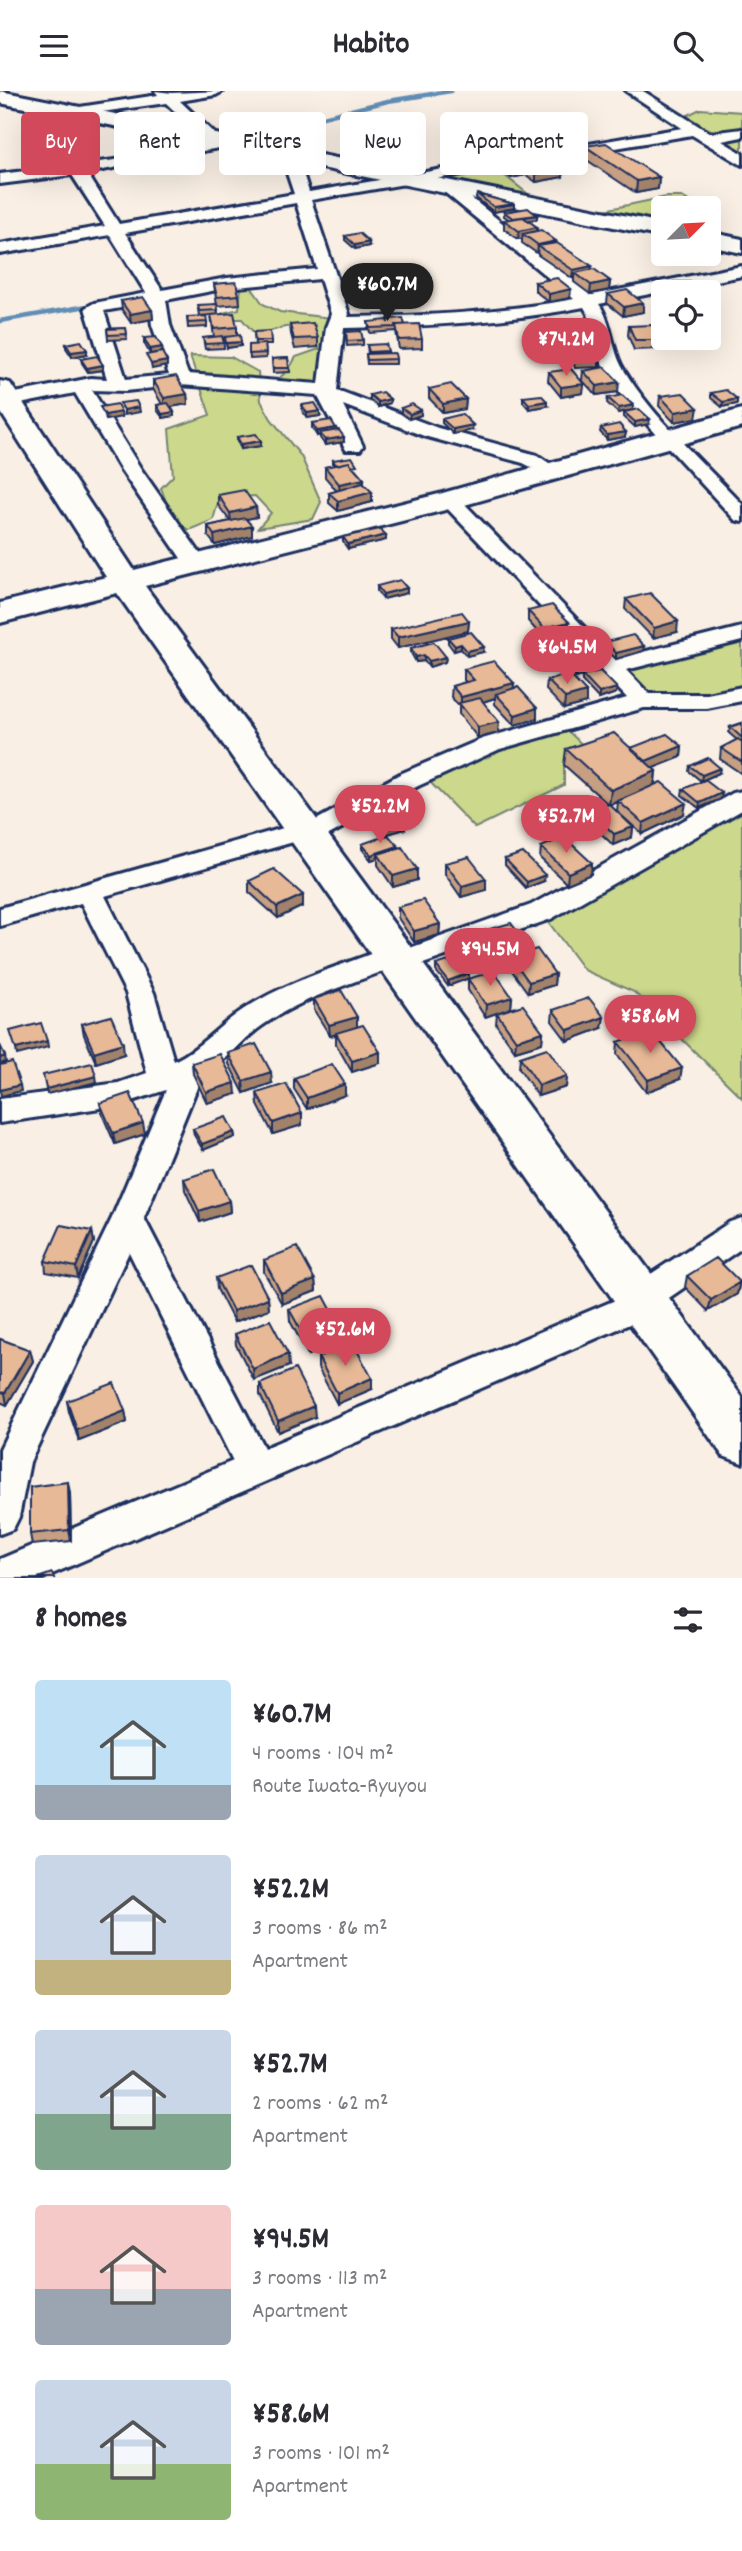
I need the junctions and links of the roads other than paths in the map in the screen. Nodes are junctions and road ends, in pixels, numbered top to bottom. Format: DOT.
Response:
graph roads {
  1 [pos="216,91"];
  2 [pos="663,93"];
  3 [pos="638,94"];
  4 [pos="166,95"];
  5 [pos="6,101"];
  6 [pos="73,112"];
  7 [pos="100,117"];
  8 [pos="742,133"];
  9 [pos="703,134"];
  10 [pos="218,141"];
  11 [pos="742,160"];
  12 [pos="326,163"];
  13 [pos="100,167"];
  14 [pos="34,175"];
  15 [pos="80,175"];
  16 [pos="296,175"];
  17 [pos="0,179"];
  18 [pos="407,179"];
  19 [pos="449,188"];
  20 [pos="303,197"];
  21 [pos="651,228"];
  22 [pos="114,229"];
  23 [pos="721,242"];
  24 [pos="742,246"];
  25 [pos="0,249"];
  26 [pos="742,271"];
  27 [pos="327,273"];
  28 [pos="157,296"];
  29 [pos="588,301"];
  30 [pos="336,323"];
  31 [pos="180,379"];
  32 [pos="118,384"];
  33 [pos="80,386"];
  34 [pos="327,393"];
  35 [pos="3,397"];
  36 [pos="742,418"];
  37 [pos="669,437"];
  38 [pos="353,446"];
  39 [pos="551,471"];
  40 [pos="450,500"];
  41 [pos="742,516"];
  42 [pos="197,565"];
  43 [pos="127,583"];
  44 [pos="0,613"];
  45 [pos="742,634"];
  46 [pos="610,667"];
  47 [pos="742,694"];
  48 [pos="643,701"];
  49 [pos="742,799"];
  50 [pos="305,834"];
  51 [pos="89,891"];
  52 [pos="0,917"];
  53 [pos="397,959"];
  54 [pos="178,1073"];
  55 [pos="0,1111"];
  56 [pos="128,1218"];
  57 [pos="742,1231"];
  58 [pos="641,1301"];
  59 [pos="742,1439"];
  60 [pos="256,1469"];
  61 [pos="0,1517"];
  62 [pos="0,1578"];
  1 -- 4 [label="street"];
  2 -- 3 [label="street"];
  3 -- 9 [label="street"];
  4 -- 6 [label="street"];
  4 -- 10 [label="street"];
  5 -- 6 [label="street"];
  7 -- 10 [label="street"];
  8 -- 9 [label="street"];
  9 -- 11 [label="street"];
  9 -- 18 [label="street"];
  10 -- 13 [label="street"];
  12 -- 18 [label="street"];
  14 -- 17 [label="street"];
  15 -- 22 [label="street"];
  16 -- 20 [label="street"];
  18 -- 19 [label="street"];
  18 -- 20 [label="street"];
  19 -- 21 [label="street"];
  19 -- 29 [label="street"];
  20 -- 22 [label="street"];
  20 -- 27 [label="street"];
  22 -- 25 [label="street"];
  22 -- 28 [label="street"];
  23 -- 24 [label="street"];
  26 -- 29 [label="street"];
  27 -- 28 [label="street"];
  27 -- 30 [label="street"];
  28 -- 31 [label="street"];
  28 -- 32 [label="street"];
  29 -- 30 [label="street"];
  29 -- 37 [label="street"];
  30 -- 34 [label="street"];
  31 -- 32 [label="street"];
  31 -- 34 [label="street"];
  32 -- 33 [label="street"];
  33 -- 35 [label="street"];
  33 -- 42 [label="street"];
  34 -- 38 [label="street"];
  34 -- 39 [label="street"];
  35 -- 43 [label="street"];
  36 -- 37 [label="street"];
  37 -- 39 [label="street"];
  37 -- 41 [label="street"];
  39 -- 40 [label="street"];
  40 -- 42 [label="street"];
  40 -- 46 [label="street"];
  42 -- 43 [label="street"];
  43 -- 44 [label="street"];
  43 -- 50 [label="street"];
  45 -- 46 [label="street"];
  46 -- 48 [label="street"];
  47 -- 48 [label="street"];
  48 -- 50 [label="street"];
  49 -- 53 [label="street"];
  50 -- 51 [label="street"];
  50 -- 53 [label="street"];
  51 -- 52 [label="street"];
  51 -- 54 [label="street"];
  53 -- 54 [label="street"];
  53 -- 58 [label="street"];
  54 -- 55 [label="street"];
  54 -- 56 [label="street"];
  56 -- 60 [label="street"];
  56 -- 61 [label="street"];
  57 -- 58 [label="street"];
  58 -- 59 [label="street"];
  58 -- 60 [label="street"];
  60 -- 62 [label="street"];
}
